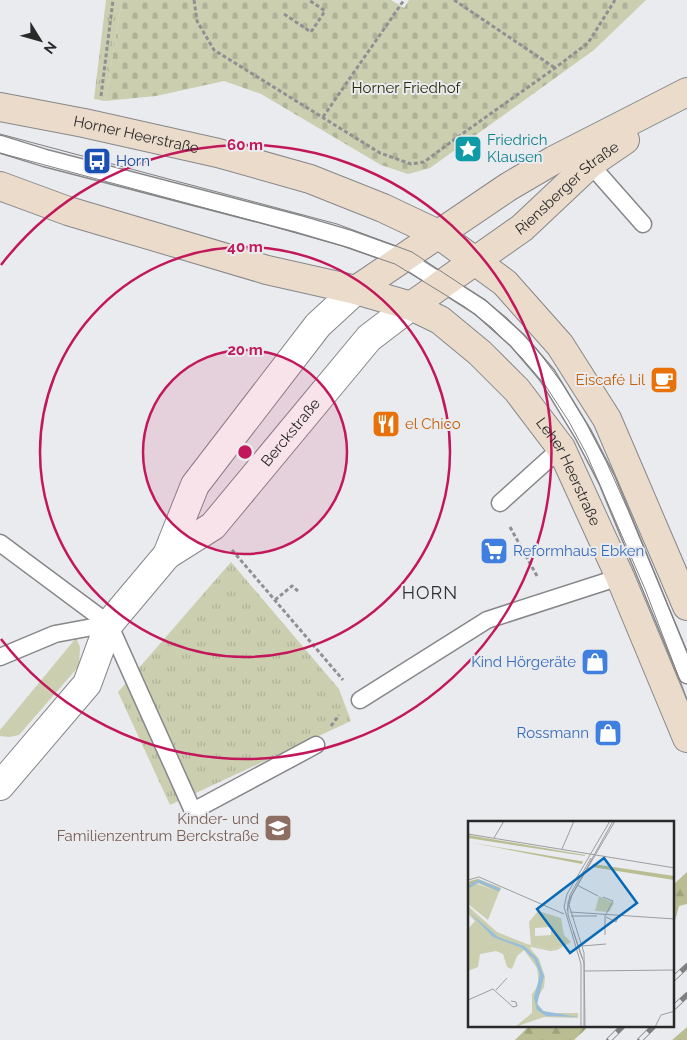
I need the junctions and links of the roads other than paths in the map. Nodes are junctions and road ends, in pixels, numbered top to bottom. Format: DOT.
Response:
graph roads {
  1 [pos="687,92"];
  2 [pos="687,100"];
  3 [pos="0,107"];
  4 [pos="0,144"];
  5 [pos="590,164"];
  6 [pos="0,186"];
  7 [pos="643,224"];
  8 [pos="438,234"];
  9 [pos="404,258"];
  10 [pos="474,260"];
  11 [pos="444,282"];
  12 [pos="356,290"];
  13 [pos="412,306"];
  14 [pos="561,448"];
  15 [pos="500,503"];
  16 [pos="0,543"];
  17 [pos="167,555"];
  18 [pos="620,577"];
  19 [pos="687,606"];
  20 [pos="109,624"];
  21 [pos="0,657"];
  22 [pos="687,675"];
  23 [pos="360,700"];
  24 [pos="687,738"];
  25 [pos="316,746"];
  26 [pos="4,774"];
  1 -- 8 [label="main road, Riensberger Straße"];
  2 -- 5 [label="main road, Riensberger Straße"];
  3 -- 8 [label="main road, Horner Heerstraße"];
  4 -- 9 [label="lane"];
  5 -- 7 [label="lane"];
  5 -- 10 [label="main road, Riensberger Straße"];
  6 -- 12 [label="main road"];
  8 -- 9 [label="main road, Riensberger Straße"];
  8 -- 10 [label="main road"];
  9 -- 11 [label="lane"];
  9 -- 12 [label="main road, Riensberger Straße"];
  10 -- 11 [label="main road, Riensberger Straße"];
  10 -- 19 [label="main road"];
  11 -- 13 [label="main road, Riensberger Straße"];
  11 -- 22 [label="lane"];
  12 -- 13 [label="main road, Leher Heerstraße"];
  12 -- 17 [label="street, Berckstraße"];
  13 -- 14 [label="main road, Leher Heerstraße"];
  13 -- 17 [label="street, Berckstraße"];
  14 -- 15 [label="lane"];
  14 -- 18 [label="main road, Leher Heerstraße"];
  16 -- 20 [label="lane"];
  17 -- 20 [label="street, Berckstraße"];
  18 -- 23 [label="lane"];
  18 -- 24 [label="main road, Leher Heerstraße"];
  20 -- 21 [label="lane"];
  20 -- 25 [label="lane"];
  20 -- 26 [label="street, Berckstraße"];
}
